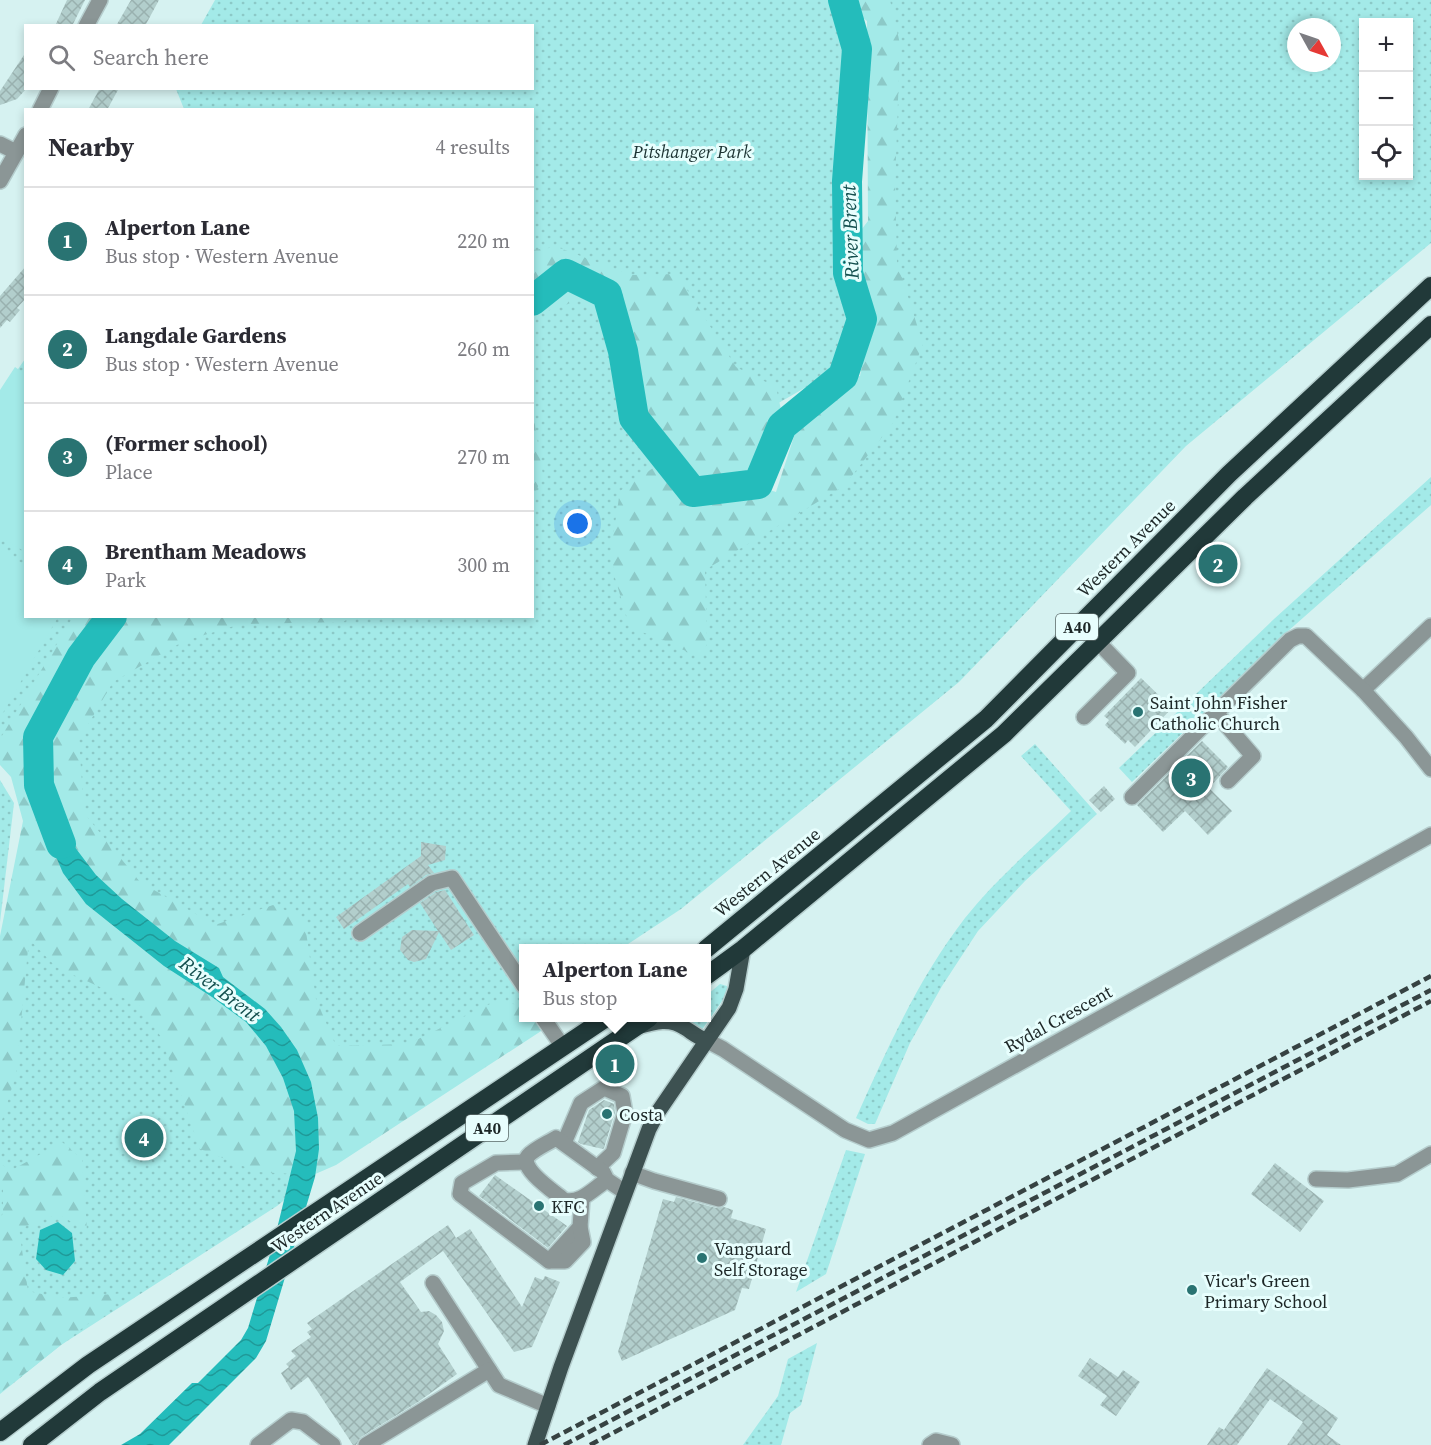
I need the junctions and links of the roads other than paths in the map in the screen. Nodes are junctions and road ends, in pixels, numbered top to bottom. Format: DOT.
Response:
graph roads {
  1 [pos="100,0"];
  2 [pos="87,24"];
  3 [pos="50,90"];
  4 [pos="41,108"];
  5 [pos="24,138"];
  6 [pos="0,144"];
  7 [pos="16,152"];
  8 [pos="0,181"];
  9 [pos="1431,286"];
  10 [pos="1431,325"];
  11 [pos="1431,626"];
  12 [pos="1098,642"];
  13 [pos="1363,690"];
  14 [pos="1216,713"];
  15 [pos="1084,717"];
  16 [pos="1431,769"];
  17 [pos="1228,780"];
  18 [pos="1132,797"];
  19 [pos="1431,835"];
  20 [pos="360,933"];
  21 [pos="711,945"];
  22 [pos="743,949"];
  23 [pos="711,972"];
  24 [pos="519,978"];
  25 [pos="546,1022"];
  26 [pos="599,1022"];
  27 [pos="642,1022"];
  28 [pos="654,1022"];
  29 [pos="670,1022"];
  30 [pos="634,1028"];
  31 [pos="706,1040"];
  32 [pos="563,1047"];
  33 [pos="564,1143"];
  34 [pos="1431,1154"];
  35 [pos="526,1162"];
  36 [pos="632,1173"];
  37 [pos="602,1174"];
  38 [pos="1316,1179"];
  39 [pos="625,1192"];
  40 [pos="582,1199"];
  41 [pos="719,1199"];
  42 [pos="433,1283"];
  43 [pos="489,1370"];
  44 [pos="548,1406"];
  45 [pos="0,1432"];
  46 [pos="32,1445"];
  47 [pos="258,1445"];
  48 [pos="333,1445"];
  49 [pos="366,1445"];
  50 [pos="535,1445"];
  51 [pos="930,1445"];
  52 [pos="952,1445"];
  1 -- 2 [label="street"];
  3 -- 4 [label="street"];
  5 -- 7 [label="street"];
  6 -- 7 [label="street"];
  7 -- 8 [label="street"];
  9 -- 21 [label="highway, Western Avenue / A40"];
  10 -- 12 [label="highway, A40"];
  11 -- 13 [label="street"];
  12 -- 15 [label="street"];
  12 -- 22 [label="highway, A40"];
  13 -- 14 [label="street"];
  13 -- 16 [label="street"];
  14 -- 17 [label="street"];
  14 -- 18 [label="street"];
  19 -- 31 [label="street, Rydal Crescent"];
  20 -- 24 [label="street"];
  22 -- 23 [label="highway, A40"];
  22 -- 31 [label="main road"];
  25 -- 32 [label="street"];
  26 -- 32 [label="highway, Western Avenue / A40"];
  27 -- 30 [label="highway, Western Avenue / A40"];
  28 -- 30 [label="main road"];
  29 -- 31 [label="main road"];
  30 -- 46 [label="highway, Western Avenue / A40"];
  31 -- 36 [label="main road"];
  32 -- 45 [label="highway, Western Avenue / A40"];
  33 -- 35 [label="street"];
  33 -- 37 [label="street"];
  33 -- 37 [label="street"];
  34 -- 38 [label="street"];
  35 -- 40 [label="street"];
  35 -- 40 [label="street"];
  36 -- 39 [label="main road"];
  36 -- 41 [label="street"];
  37 -- 39 [label="street"];
  37 -- 40 [label="street"];
  39 -- 44 [label="main road"];
  42 -- 43 [label="street"];
  43 -- 44 [label="street"];
  43 -- 49 [label="street"];
  44 -- 50 [label="main road"];
  47 -- 48 [label="street"];
  51 -- 52 [label="street"];
}
